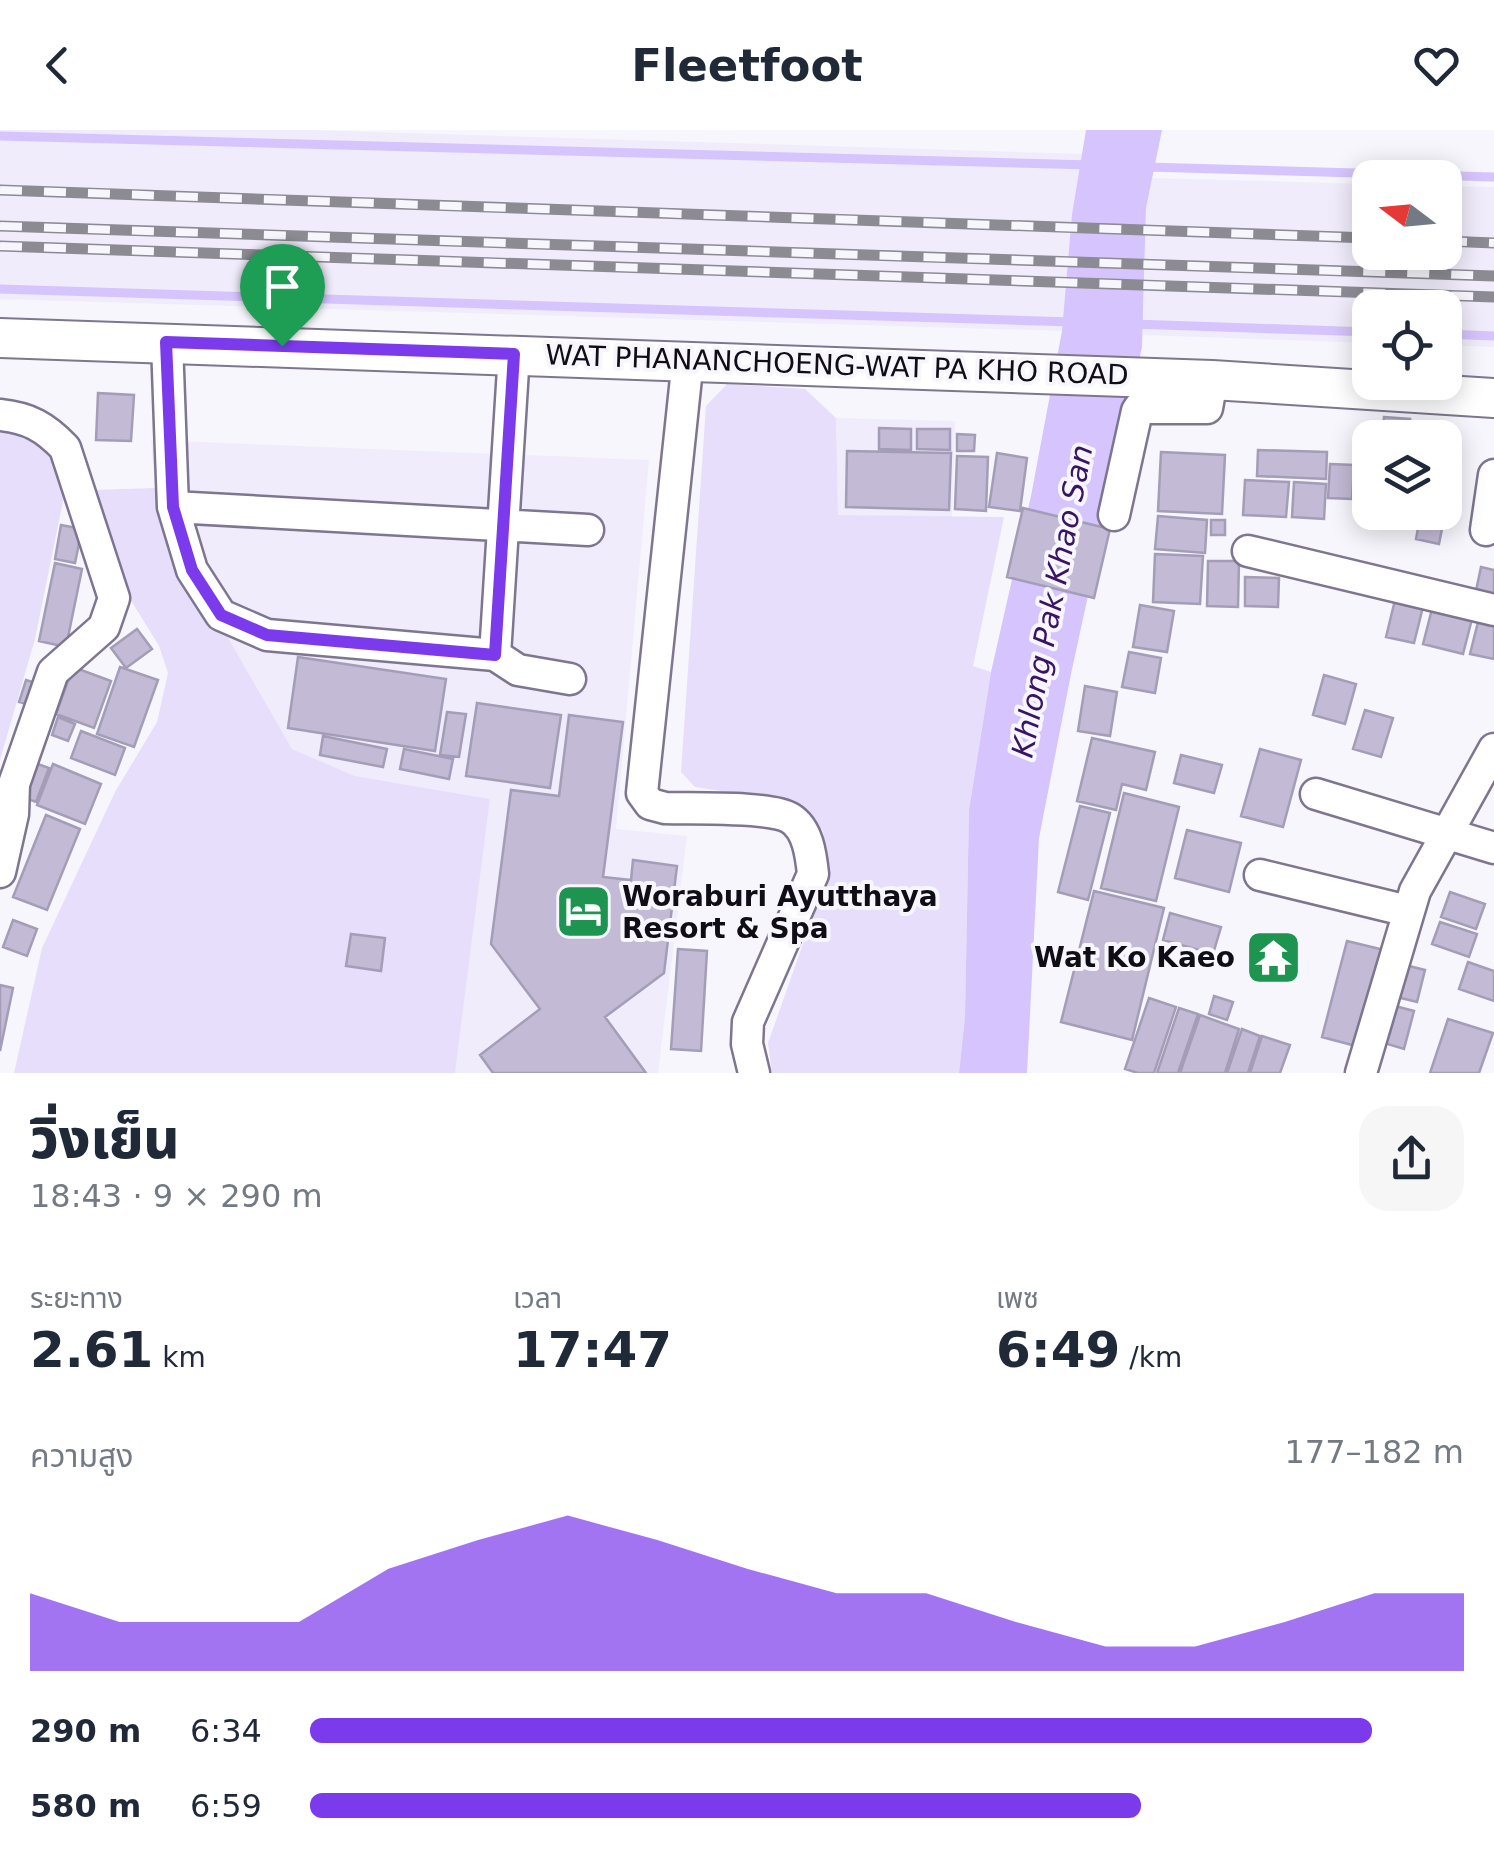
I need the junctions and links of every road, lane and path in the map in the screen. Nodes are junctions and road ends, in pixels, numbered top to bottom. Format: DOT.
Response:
graph roads {
  1 [pos="0,338"];
  2 [pos="166,342"];
  3 [pos="514,354"];
  4 [pos="688,359"];
  5 [pos="1212,380"];
  6 [pos="1494,398"];
  7 [pos="0,415"];
  8 [pos="1494,475"];
  9 [pos="173,507"];
  10 [pos="1114,515"];
  11 [pos="504,525"];
  12 [pos="588,530"];
  13 [pos="1486,530"];
  14 [pos="1248,551"];
  15 [pos="1494,610"];
  16 [pos="495,655"];
  17 [pos="570,680"];
  18 [pos="1494,750"];
  19 [pos="1316,794"];
  20 [pos="1447,835"];
  21 [pos="1494,848"];
  22 [pos="0,872"];
  23 [pos="1260,876"];
  24 [pos="1408,911"];
  25 [pos="754,1073"];
  26 [pos="1361,1073"];
  1 -- 2 [label="main road, WAT PHANANCHOENG-WAT PA KHO ROAD"];
  2 -- 3 [label="main road, WAT PHANANCHOENG-WAT PA KHO ROAD"];
  2 -- 9 [label="street"];
  3 -- 4 [label="main road, WAT PHANANCHOENG-WAT PA KHO ROAD"];
  3 -- 11 [label="street"];
  4 -- 5 [label="main road, WAT PHANANCHOENG-WAT PA KHO ROAD"];
  4 -- 25 [label="street"];
  5 -- 6 [label="main road, WAT PHANANCHOENG-WAT PA KHO ROAD"];
  5 -- 10 [label="street"];
  7 -- 22 [label="street"];
  8 -- 13 [label="street"];
  9 -- 11 [label="street"];
  9 -- 16 [label="street"];
  11 -- 12 [label="street"];
  11 -- 16 [label="street"];
  14 -- 15 [label="street"];
  16 -- 17 [label="street"];
  18 -- 20 [label="street"];
  19 -- 20 [label="street"];
  20 -- 21 [label="street"];
  20 -- 24 [label="street"];
  23 -- 24 [label="street"];
  24 -- 26 [label="street"];
}
